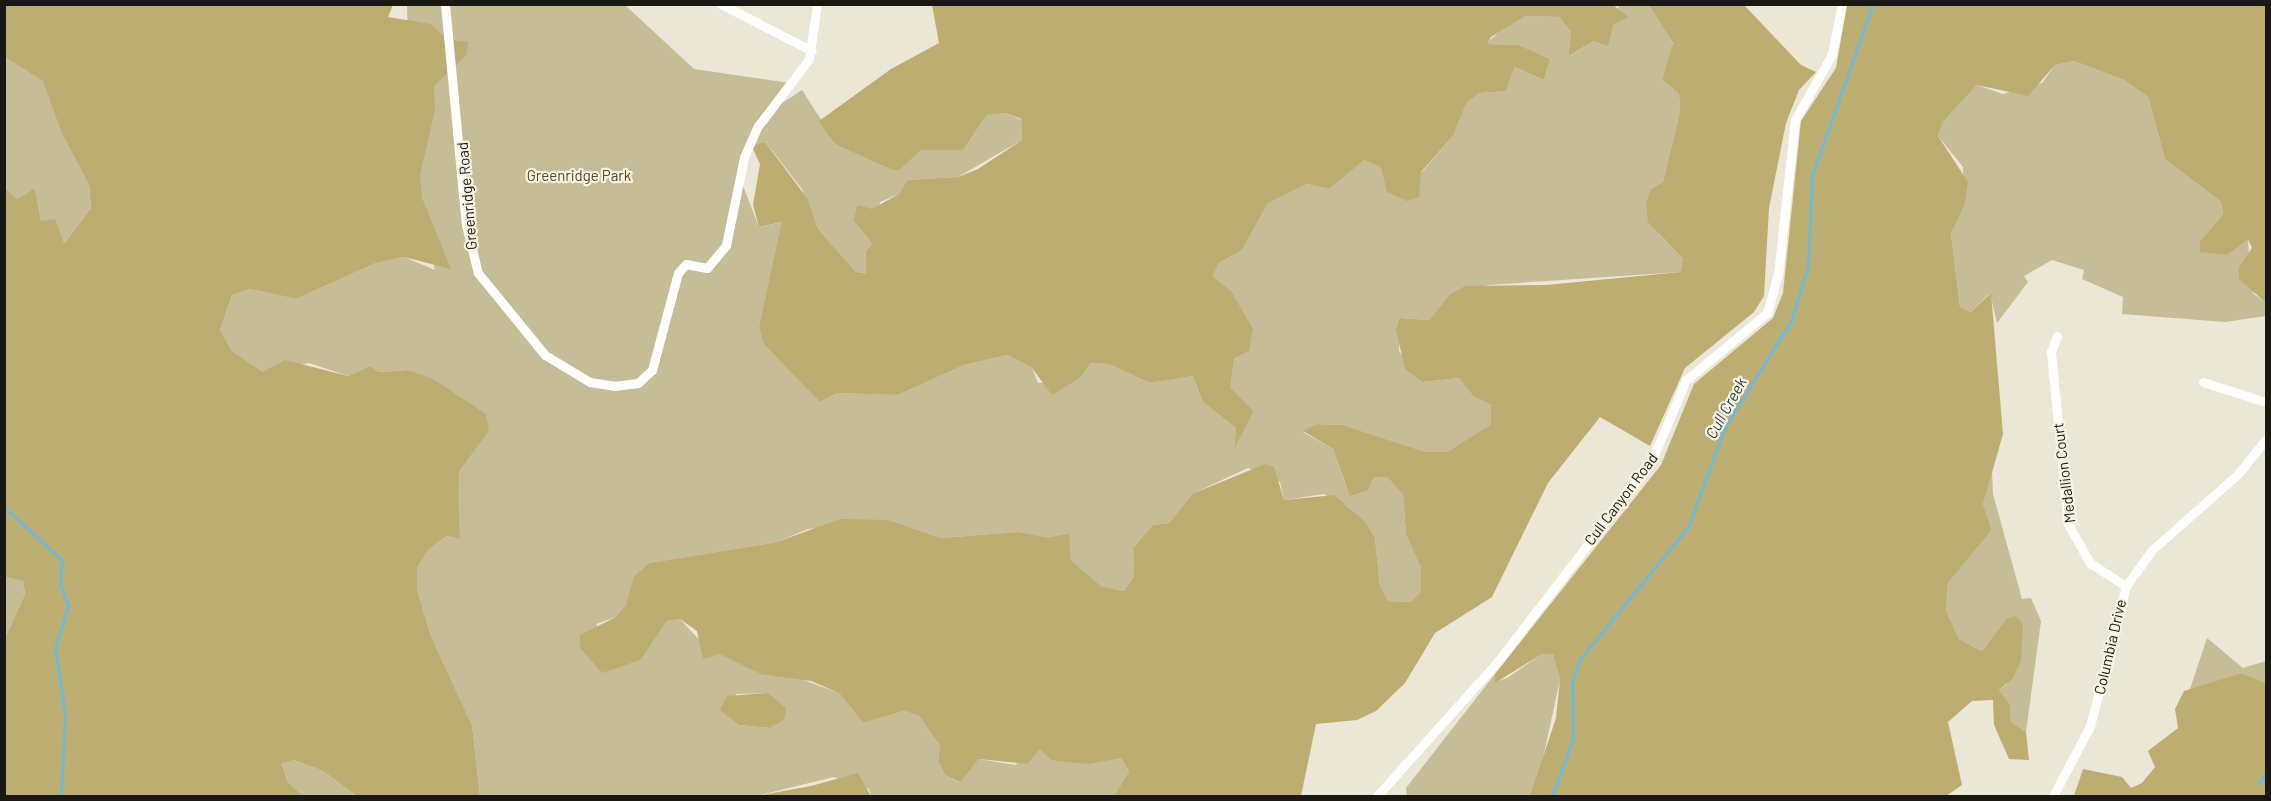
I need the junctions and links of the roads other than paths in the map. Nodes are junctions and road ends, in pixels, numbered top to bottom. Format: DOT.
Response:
graph roads {
  1 [pos="446,4"];
  2 [pos="721,4"];
  3 [pos="817,4"];
  4 [pos="1842,4"];
  5 [pos="812,51"];
  6 [pos="2057,336"];
  7 [pos="2203,382"];
  8 [pos="2266,402"];
  9 [pos="2266,439"];
  10 [pos="2126,586"];
  11 [pos="1377,796"];
  12 [pos="2054,796"];
  1 -- 5 [label="street, Greenridge Road"];
  2 -- 5 [label="street"];
  3 -- 5 [label="street, Greenridge Road"];
  4 -- 11 [label="street, Cull Canyon Road"];
  6 -- 10 [label="street, Medallion Court"];
  7 -- 8 [label="street"];
  9 -- 10 [label="street, Columbia Drive"];
  10 -- 12 [label="street, Columbia Drive"];
}
